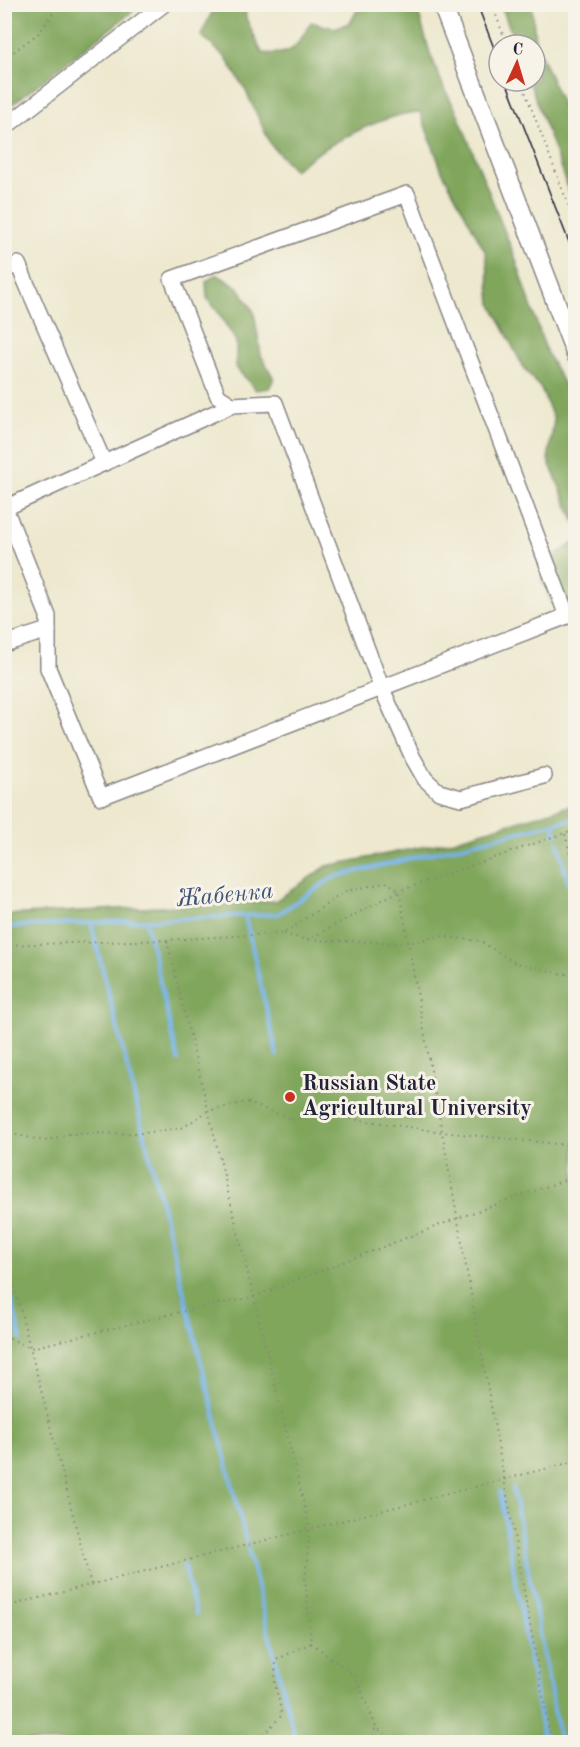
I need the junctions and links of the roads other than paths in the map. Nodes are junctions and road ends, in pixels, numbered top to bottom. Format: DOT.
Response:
graph roads {
  1 [pos="164,4"];
  2 [pos="442,4"];
  3 [pos="4,128"];
  4 [pos="4,270"];
  5 [pos="576,355"];
  6 [pos="232,405"];
  7 [pos="104,463"];
  8 [pos="48,630"];
  9 [pos="4,644"];
  10 [pos="382,689"];
  11 [pos="544,776"];
  1 -- 3 [label="street"];
  2 -- 5 [label="main road"];
  4 -- 7 [label="street"];
  6 -- 7 [label="street"];
  6 -- 10 [label="street"];
  6 -- 10 [label="street"];
  7 -- 8 [label="street"];
  8 -- 9 [label="street"];
  8 -- 10 [label="street"];
  10 -- 11 [label="street"];
}
